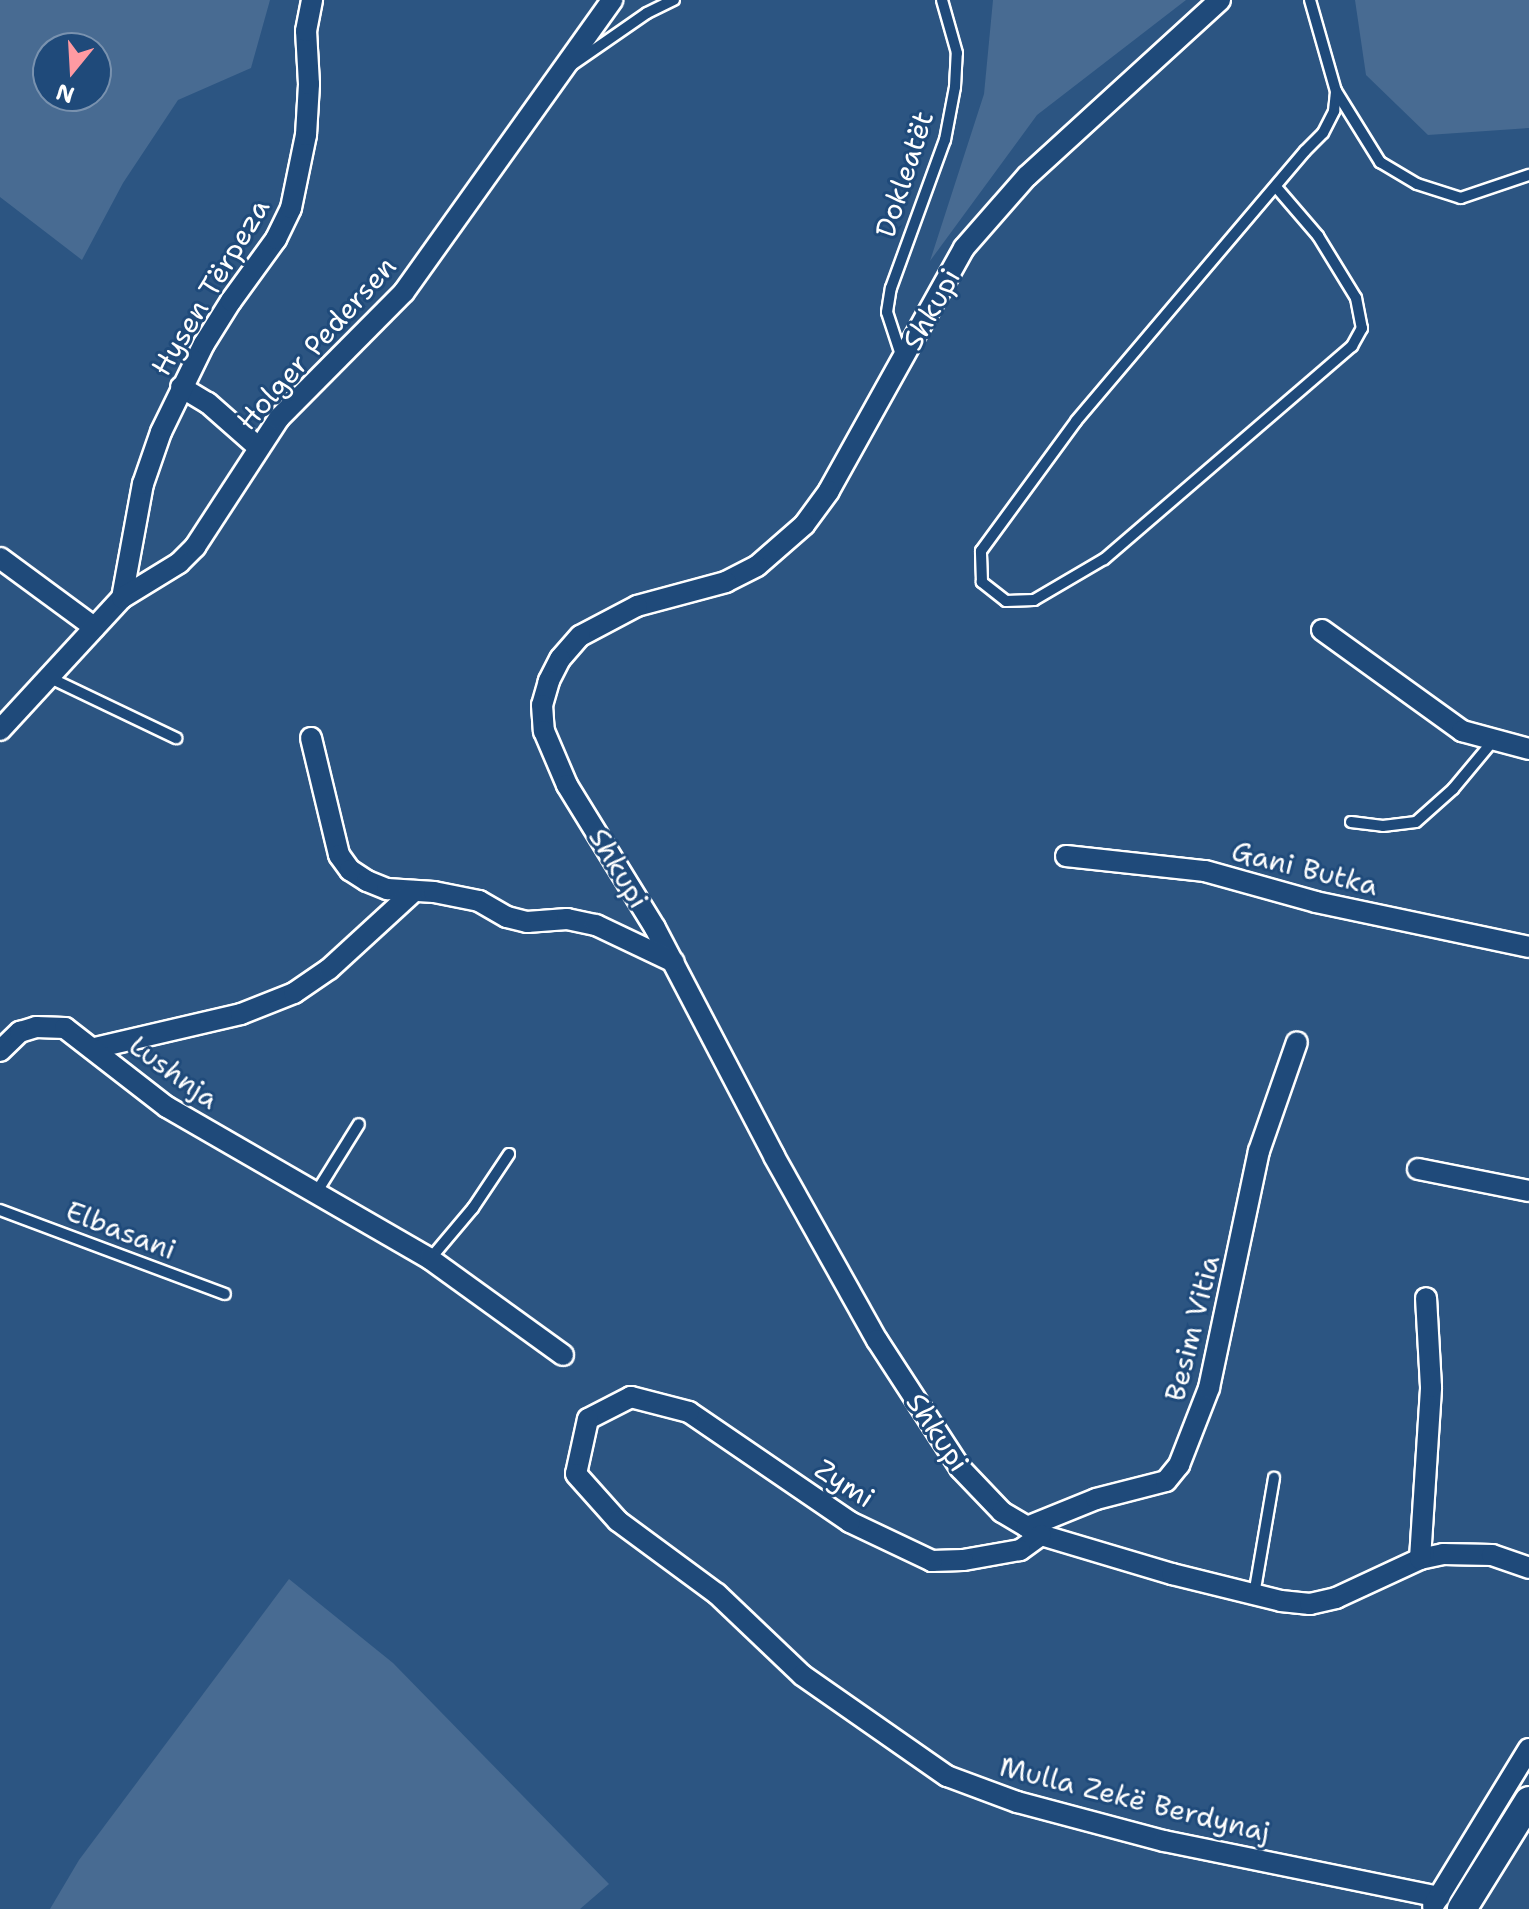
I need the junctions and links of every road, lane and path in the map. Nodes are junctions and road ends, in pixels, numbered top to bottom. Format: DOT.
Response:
graph roads {
  1 [pos="312,0"];
  2 [pos="612,0"];
  3 [pos="674,0"];
  4 [pos="942,0"];
  5 [pos="1220,0"];
  6 [pos="1310,0"];
  7 [pos="558,73"];
  8 [pos="1336,91"];
  9 [pos="1529,175"];
  10 [pos="1276,187"];
  11 [pos="903,360"];
  12 [pos="181,387"];
  13 [pos="257,446"];
  14 [pos="0,558"];
  15 [pos="122,598"];
  16 [pos="94,627"];
  17 [pos="1322,630"];
  18 [pos="50,678"];
  19 [pos="0,730"];
  20 [pos="176,738"];
  21 [pos="311,738"];
  22 [pos="1493,741"];
  23 [pos="1529,749"];
  24 [pos="1351,822"];
  25 [pos="1066,856"];
  26 [pos="414,891"];
  27 [pos="1529,947"];
  28 [pos="674,962"];
  29 [pos="1297,1042"];
  30 [pos="95,1048"];
  31 [pos="0,1051"];
  32 [pos="359,1124"];
  33 [pos="509,1154"];
  34 [pos="1418,1169"];
  35 [pos="1529,1191"];
  36 [pos="316,1193"];
  37 [pos="0,1210"];
  38 [pos="430,1259"];
  39 [pos="225,1294"];
  40 [pos="1426,1298"];
  41 [pos="563,1355"];
  42 [pos="631,1397"];
  43 [pos="1274,1478"];
  44 [pos="1034,1531"];
  45 [pos="1420,1559"];
  46 [pos="1529,1568"];
  47 [pos="1254,1596"];
  48 [pos="1529,1749"];
  49 [pos="1529,1801"];
  50 [pos="1444,1905"];
  1 -- 12 [label="street, Hysen Tërpeza"];
  2 -- 7 [label="street, Holger Pedersen"];
  3 -- 7 [label="lane"];
  4 -- 11 [label="lane, Dokleatët"];
  5 -- 11 [label="street, Shkupi"];
  6 -- 8 [label="lane"];
  7 -- 13 [label="street, Holger Pedersen"];
  8 -- 9 [label="lane"];
  8 -- 10 [label="lane"];
  10 -- 10 [label="lane"];
  11 -- 28 [label="street, Shkupi"];
  12 -- 13 [label="street"];
  12 -- 15 [label="street, Hysen Tërpeza"];
  13 -- 15 [label="street, Holger Pedersen"];
  14 -- 16 [label="street"];
  15 -- 16 [label="street, Holger Pedersen"];
  16 -- 18 [label="street, Holger Pedersen"];
  17 -- 22 [label="street"];
  18 -- 19 [label="street, Holger Pedersen"];
  18 -- 20 [label="lane"];
  21 -- 26 [label="street"];
  22 -- 23 [label="street"];
  22 -- 24 [label="lane"];
  25 -- 27 [label="street, Gani Butka"];
  26 -- 28 [label="street"];
  26 -- 30 [label="street"];
  28 -- 44 [label="street, Shkupi"];
  29 -- 44 [label="street, Besim Vitia"];
  30 -- 31 [label="street, Lushnja"];
  30 -- 36 [label="street, Lushnja"];
  32 -- 36 [label="lane"];
  33 -- 38 [label="lane"];
  34 -- 35 [label="street"];
  36 -- 38 [label="street, Lushnja"];
  37 -- 39 [label="lane, Elbasani"];
  38 -- 41 [label="street, Lushnja"];
  40 -- 45 [label="street"];
  42 -- 44 [label="street, Zymi"];
  42 -- 50 [label="street, Mulla Zekë Berdynaj"];
  43 -- 47 [label="lane"];
  44 -- 47 [label="street, Shkupi"];
  45 -- 46 [label="street, Shkupi"];
  45 -- 47 [label="street, Shkupi"];
  48 -- 50 [label="street"];
  49 -- 50 [label="main road"];
}
